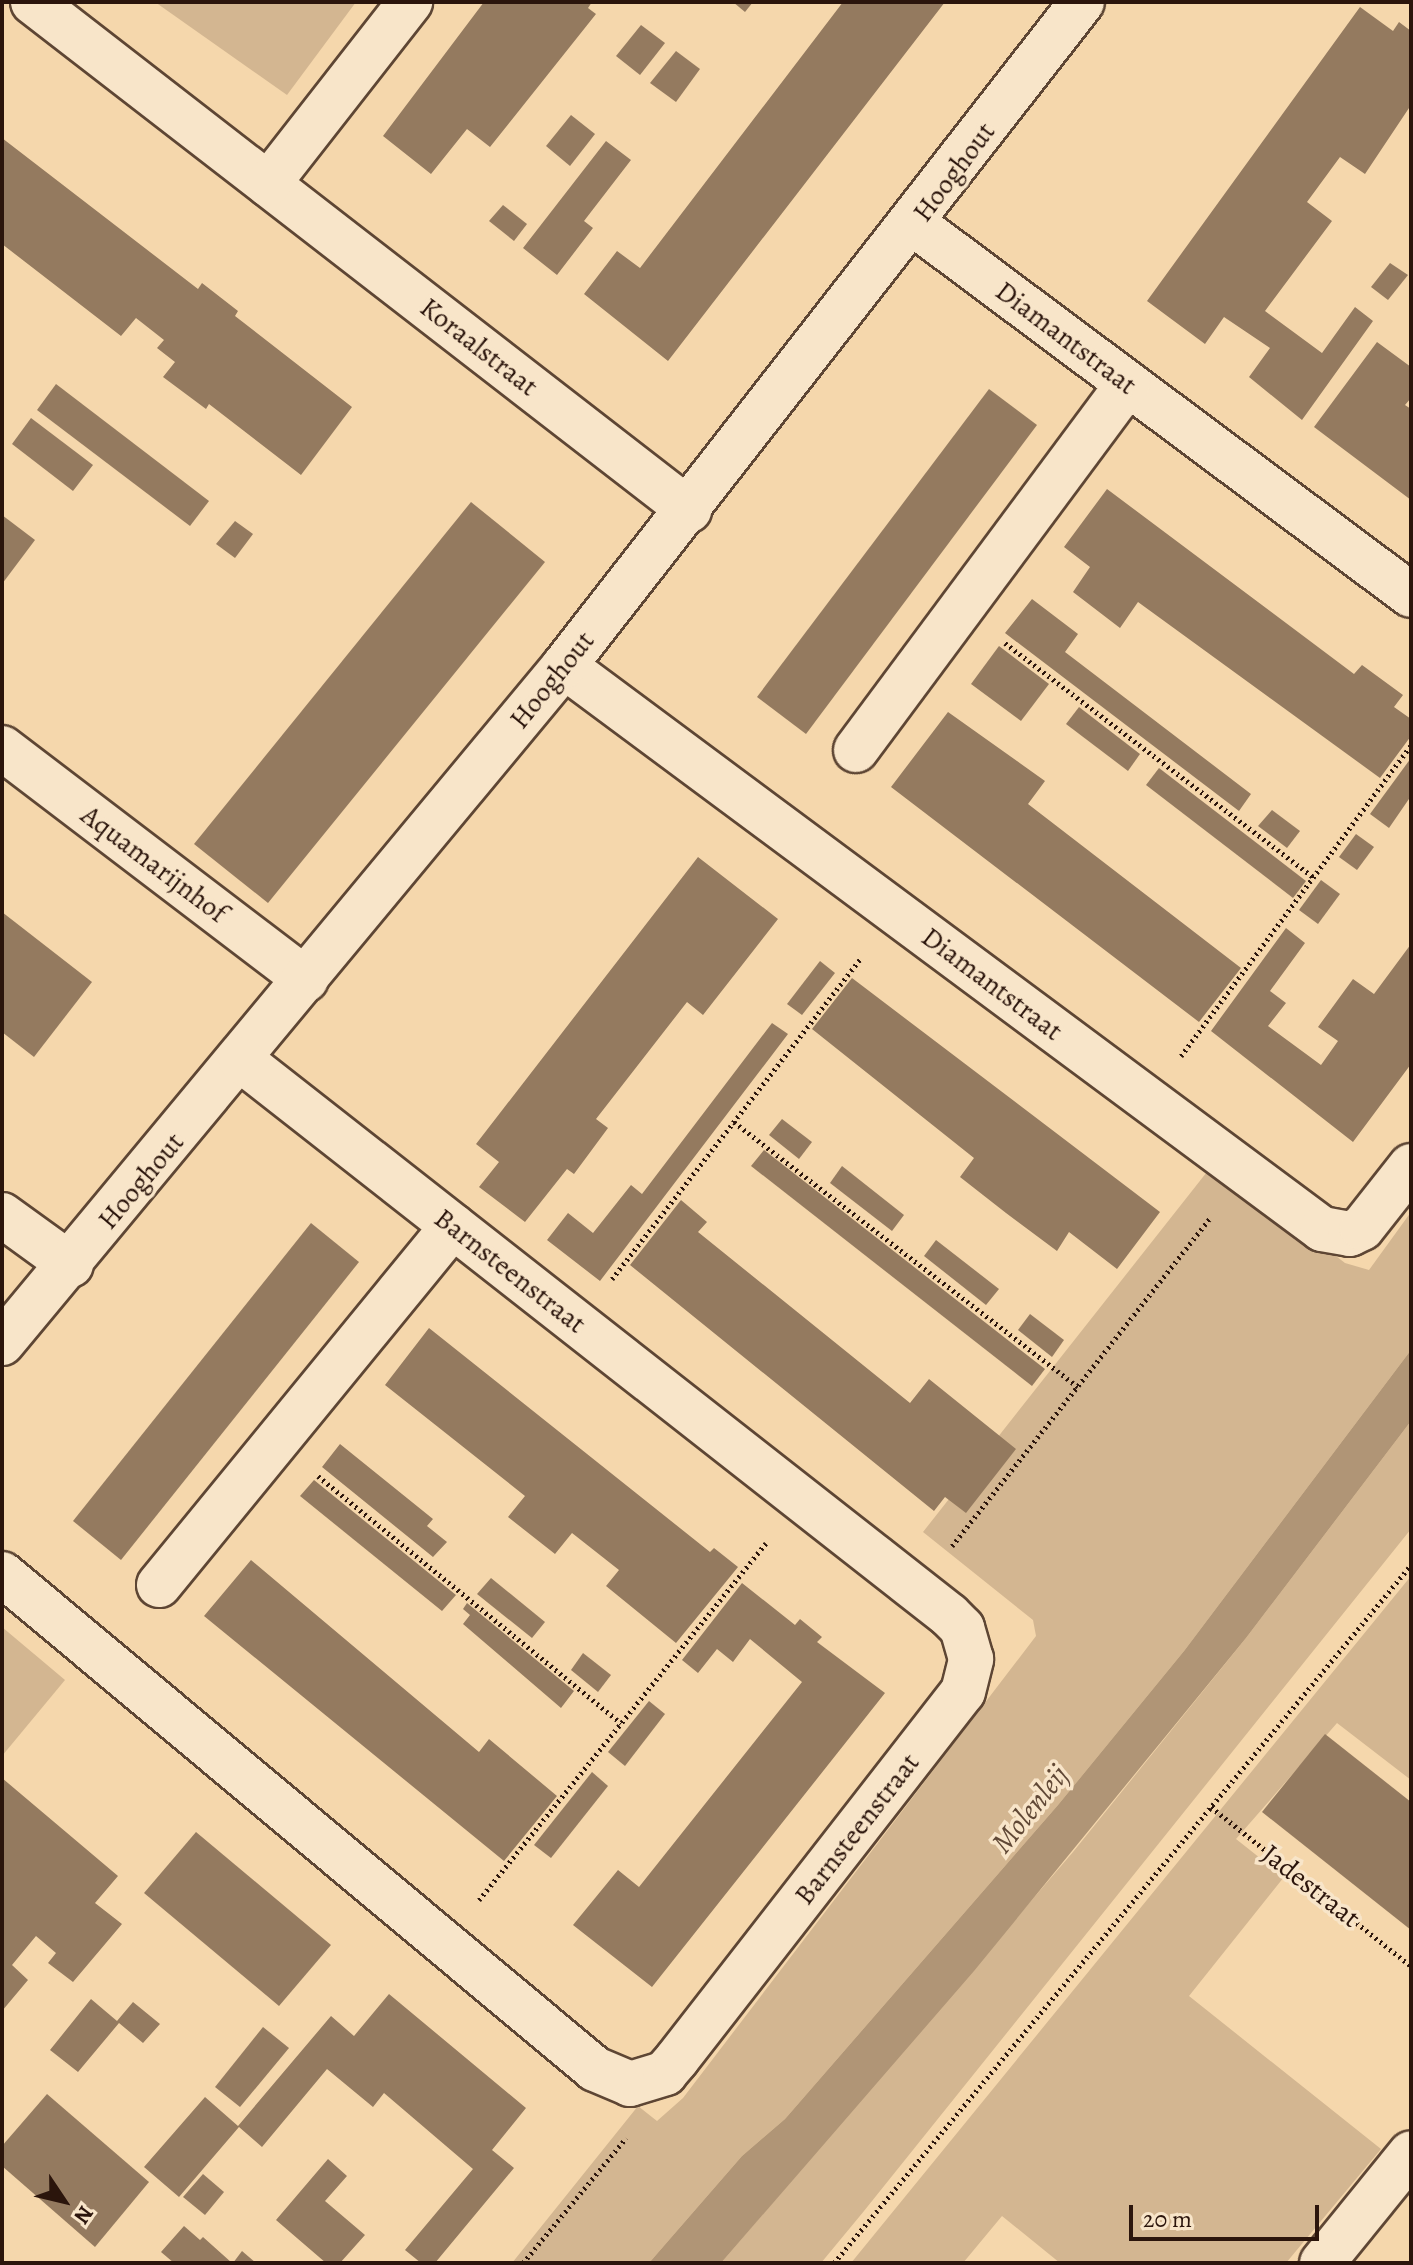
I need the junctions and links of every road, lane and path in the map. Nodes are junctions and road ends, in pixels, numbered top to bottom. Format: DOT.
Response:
graph roads {
  1 [pos="33,2"];
  2 [pos="410,2"];
  3 [pos="1082,2"];
  4 [pos="268,184"];
  5 [pos="914,224"];
  6 [pos="1128,384"];
  7 [pos="689,510"];
  8 [pos="1411,595"];
  9 [pos="963,610"];
  10 [pos="564,666"];
  11 [pos="1411,745"];
  12 [pos="2,748"];
  13 [pos="856,750"];
  14 [pos="1313,877"];
  15 [pos="896,913"];
  16 [pos="306,980"];
  17 [pos="241,1060"];
  18 [pos="1148,1100"];
  19 [pos="734,1122"];
  20 [pos="1411,1166"];
  21 [pos="1246,1172"];
  22 [pos="2,1215"];
  23 [pos="453,1226"];
  24 [pos="71,1265"];
  25 [pos="578,1323"];
  26 [pos="2,1343"];
  27 [pos="1078,1387"];
  28 [pos="275,1440"];
  29 [pos="802,1499"];
  30 [pos="1411,1565"];
  31 [pos="2,1574"];
  32 [pos="159,1585"];
  33 [pos="918,1590"];
  34 [pos="621,1723"];
  35 [pos="1211,1807"];
  36 [pos="444,1943"];
  37 [pos="1411,1966"];
  38 [pos="647,2081"];
  39 [pos="1411,2153"];
  40 [pos="523,2263"];
  41 [pos="834,2263"];
  42 [pos="1322,2263"];
  1 -- 4 [label="street, Koraalstraat"];
  2 -- 4 [label="street"];
  3 -- 5 [label="street, Hooghout"];
  4 -- 7 [label="street, Koraalstraat"];
  5 -- 6 [label="street, Diamantstraat"];
  5 -- 7 [label="street, Hooghout"];
  6 -- 8 [label="street, Diamantstraat"];
  6 -- 9 [label="street"];
  7 -- 10 [label="street, Hooghout"];
  9 -- 13 [label="street"];
  9 -- 14 [label="path"];
  10 -- 15 [label="street, Diamantstraat"];
  10 -- 16 [label="street, Hooghout"];
  11 -- 14 [label="path"];
  12 -- 16 [label="street, Aquamarijnhof"];
  14 -- 18 [label="path"];
  15 -- 18 [label="street, Diamantstraat"];
  15 -- 19 [label="path"];
  16 -- 17 [label="street, Hooghout"];
  17 -- 23 [label="street, Barnsteenstraat"];
  17 -- 24 [label="street, Hooghout"];
  18 -- 21 [label="street, Diamantstraat"];
  19 -- 25 [label="path"];
  19 -- 27 [label="path"];
  20 -- 21 [label="street, Diamantstraat"];
  21 -- 27 [label="path"];
  22 -- 24 [label="street"];
  23 -- 25 [label="street, Barnsteenstraat"];
  23 -- 28 [label="street"];
  24 -- 26 [label="street, Hooghout"];
  25 -- 29 [label="street, Barnsteenstraat"];
  27 -- 33 [label="path"];
  28 -- 32 [label="street"];
  28 -- 34 [label="path"];
  29 -- 33 [label="street, Barnsteenstraat"];
  29 -- 34 [label="path"];
  30 -- 35 [label="path"];
  31 -- 36 [label="street"];
  33 -- 38 [label="street, Barnsteenstraat"];
  34 -- 36 [label="path"];
  35 -- 37 [label="path, Jadestraat"];
  35 -- 41 [label="path"];
  36 -- 38 [label="street"];
  38 -- 40 [label="path"];
  39 -- 42 [label="street"];
}
